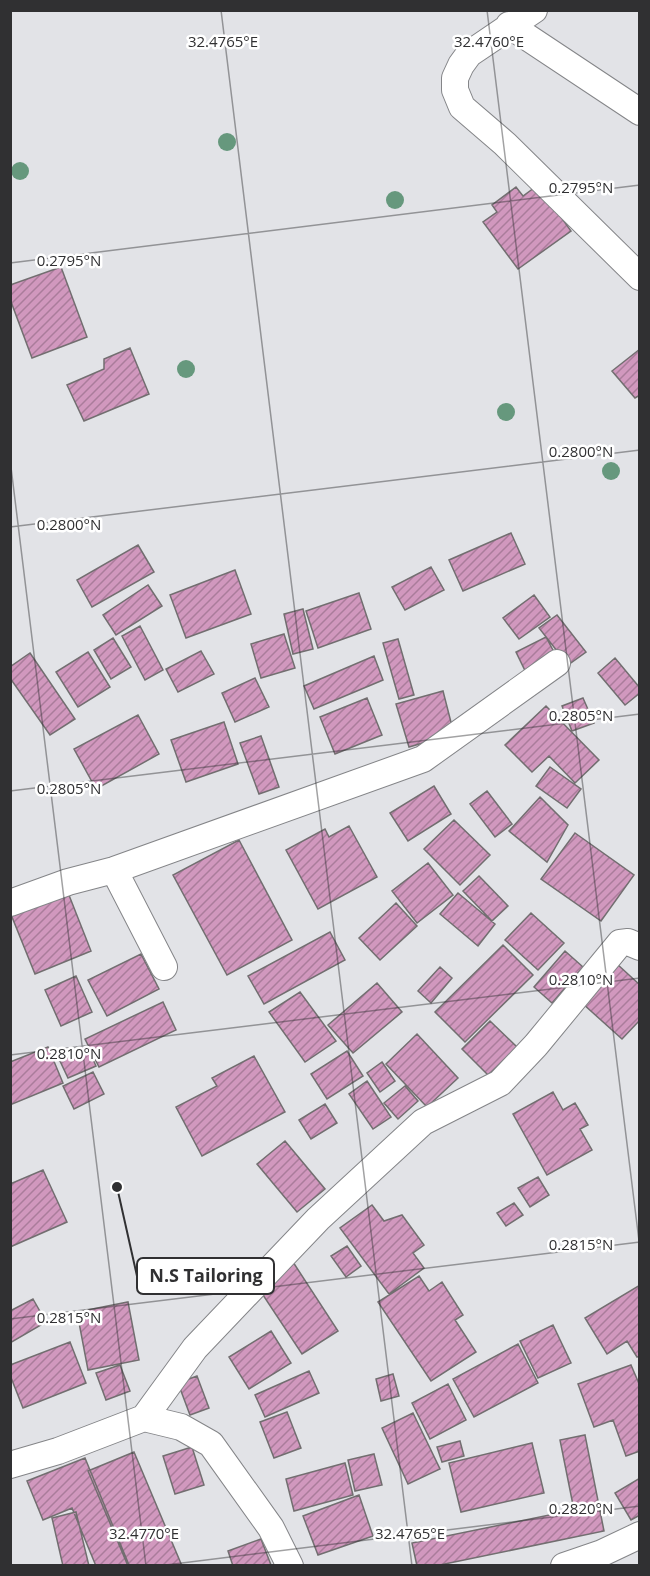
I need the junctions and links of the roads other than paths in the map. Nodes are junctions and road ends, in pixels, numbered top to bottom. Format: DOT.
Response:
graph roads {
  1 [pos="534,10"];
  2 [pos="509,25"];
  3 [pos="639,112"];
  4 [pos="639,277"];
  5 [pos="557,663"];
  6 [pos="114,870"];
  7 [pos="10,903"];
  8 [pos="639,947"];
  9 [pos="164,967"];
  10 [pos="144,1418"];
  11 [pos="10,1465"];
  12 [pos="639,1535"];
  13 [pos="290,1566"];
  14 [pos="564,1566"];
  1 -- 2 [label="street"];
  2 -- 3 [label="street"];
  2 -- 4 [label="street"];
  5 -- 6 [label="street"];
  6 -- 7 [label="street"];
  6 -- 9 [label="street"];
  8 -- 10 [label="street"];
  10 -- 11 [label="street"];
  10 -- 13 [label="street"];
  12 -- 14 [label="street"];
}
